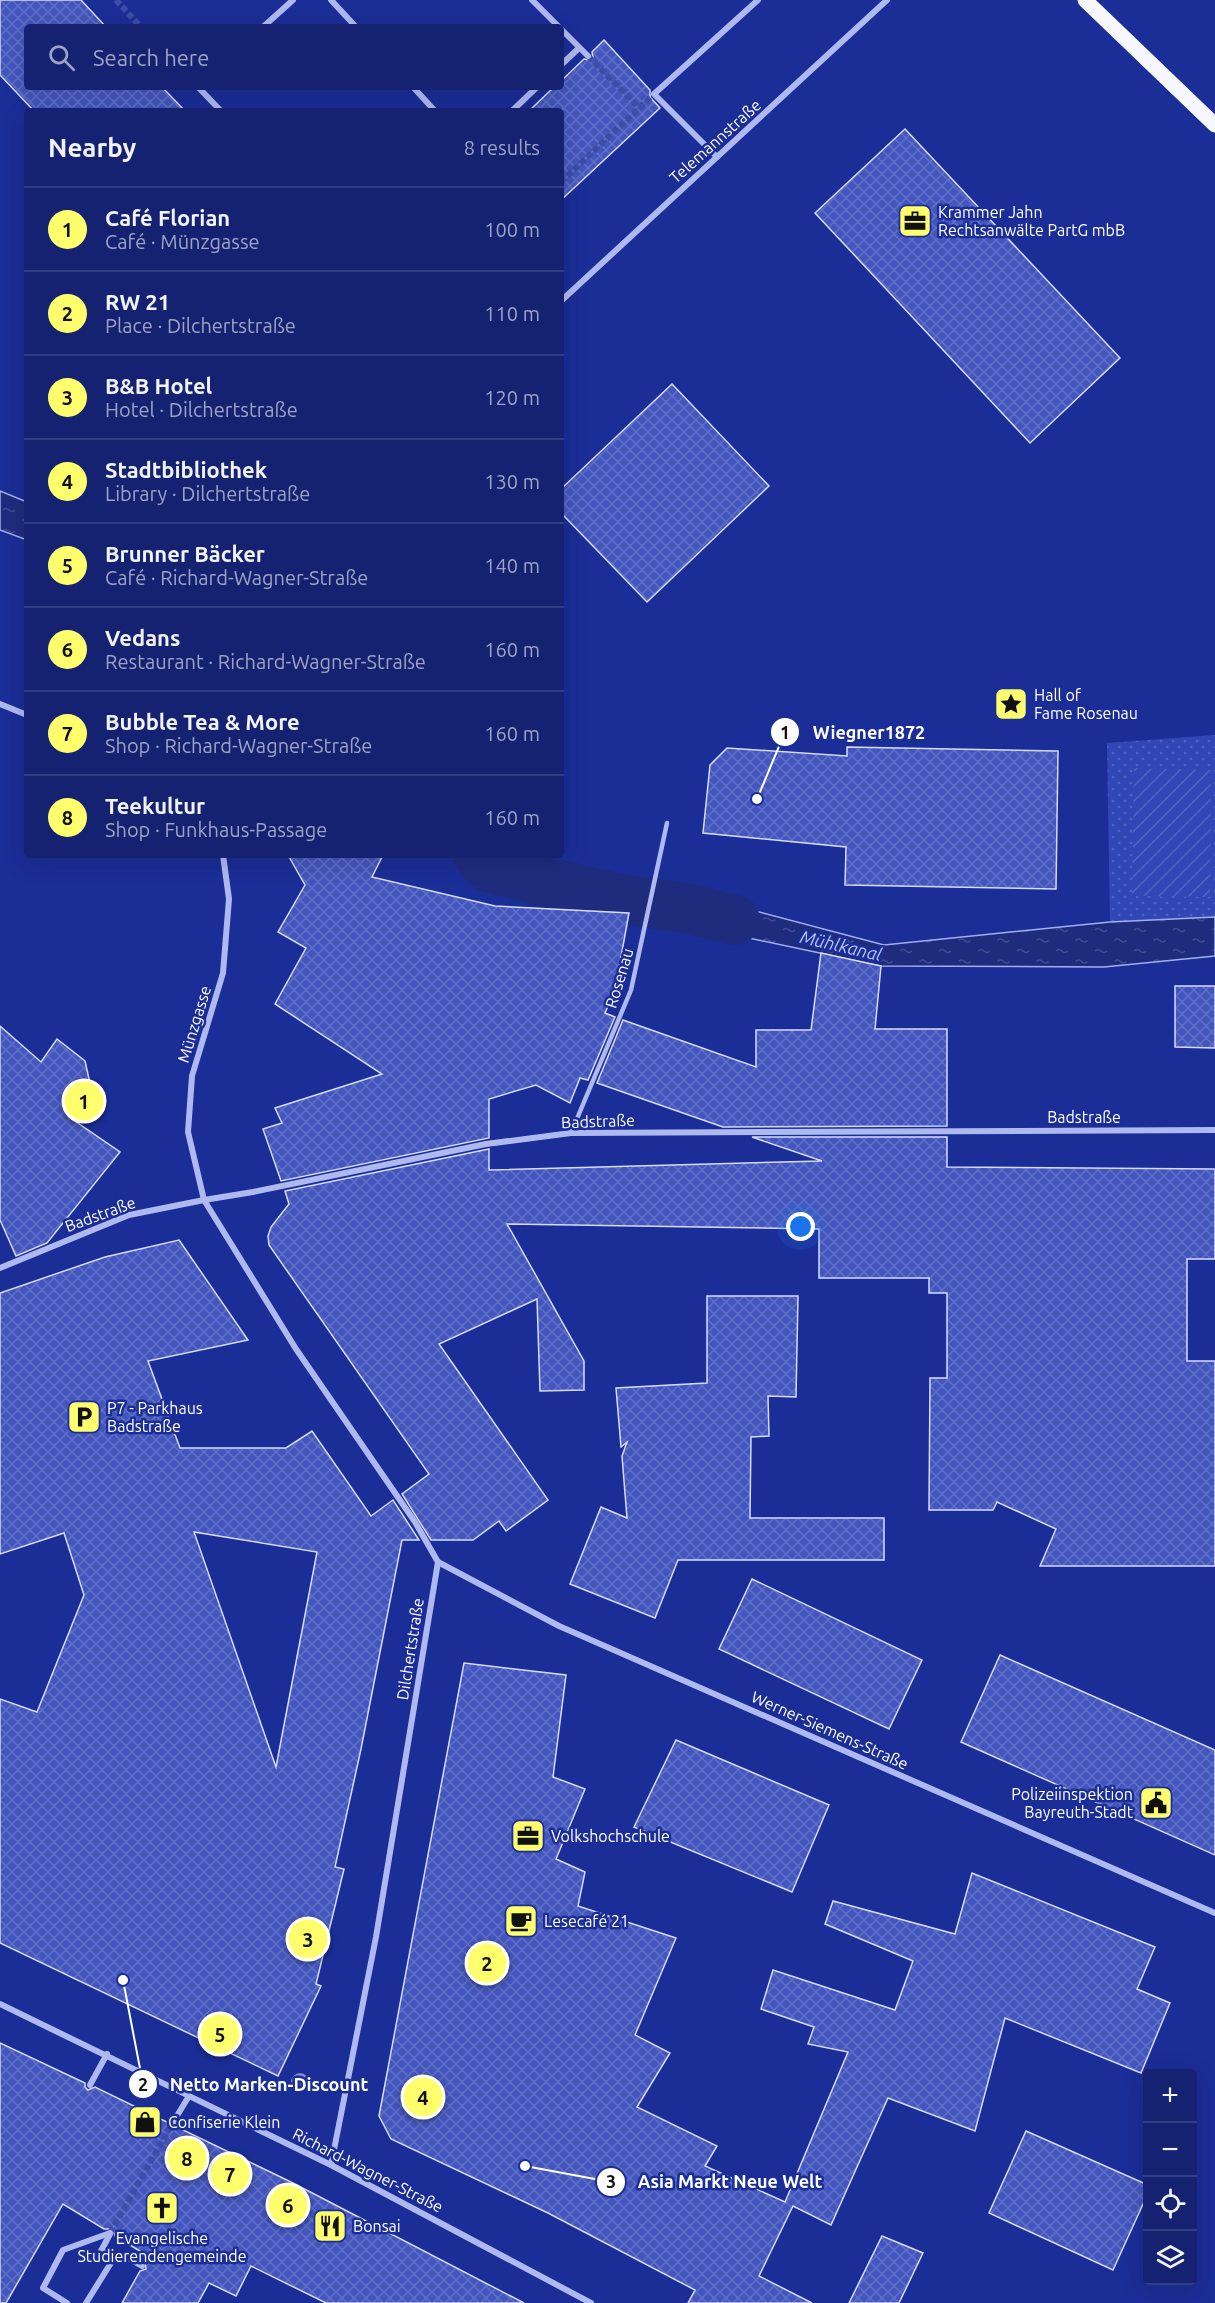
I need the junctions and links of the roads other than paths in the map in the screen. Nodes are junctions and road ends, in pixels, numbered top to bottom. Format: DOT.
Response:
graph roads {
  1 [pos="293,0"];
  2 [pos="331,0"];
  3 [pos="532,0"];
  4 [pos="758,0"];
  5 [pos="887,0"];
  6 [pos="1085,0"];
  7 [pos="266,24"];
  8 [pos="353,24"];
  9 [pos="556,24"];
  10 [pos="564,32"];
  11 [pos="579,48"];
  12 [pos="588,56"];
  13 [pos="564,62"];
  14 [pos="201,90"];
  15 [pos="416,90"];
  16 [pos="534,90"];
  17 [pos="218,108"];
  18 [pos="432,108"];
  19 [pos="515,108"];
  20 [pos="1215,125"];
  21 [pos="717,157"];
  22 [pos="564,299"];
  23 [pos="0,704"];
  24 [pos="24,714"];
  25 [pos="668,823"];
  26 [pos="223,858"];
  27 [pos="1215,1130"];
  28 [pos="571,1133"];
  29 [pos="204,1200"];
  30 [pos="0,1268"];
  31 [pos="438,1562"];
  32 [pos="1215,1913"];
  33 [pos="0,2004"];
  34 [pos="107,2054"];
  35 [pos="90,2085"];
  36 [pos="189,2096"];
  37 [pos="172,2124"];
  38 [pos="331,2165"];
  39 [pos="114,2258"];
  40 [pos="142,2266"];
  41 [pos="64,2302"];
  42 [pos="86,2303"];
  43 [pos="591,2303"];
  1 -- 7 [label="street"];
  2 -- 8 [label="street"];
  3 -- 9 [label="street"];
  4 -- 21 [label="street"];
  5 -- 21 [label="street, Telemannstraße"];
  6 -- 20 [label="main road"];
  10 -- 11 [label="street"];
  11 -- 12 [label="street"];
  11 -- 13 [label="street"];
  14 -- 17 [label="street"];
  15 -- 18 [label="street"];
  16 -- 19 [label="street"];
  21 -- 22 [label="street, Telemannstraße"];
  23 -- 24 [label="street"];
  25 -- 28 [label="lane, Rosenau"];
  26 -- 29 [label="street, Münzgasse"];
  27 -- 28 [label="street, Badstraße"];
  28 -- 29 [label="street, Badstraße"];
  29 -- 30 [label="street, Badstraße"];
  29 -- 31 [label="street"];
  31 -- 32 [label="street, Werner-Siemens-Straße"];
  31 -- 38 [label="street, Dilchertstraße"];
  33 -- 34 [label="street, Richard-Wagner-Straße"];
  34 -- 35 [label="street"];
  34 -- 36 [label="street, Richard-Wagner-Straße"];
  36 -- 37 [label="street"];
  36 -- 38 [label="street, Richard-Wagner-Straße"];
  38 -- 43 [label="street, Richard-Wagner-Straße"];
  39 -- 40 [label="street"];
  39 -- 41 [label="street"];
  39 -- 42 [label="street"];
}
